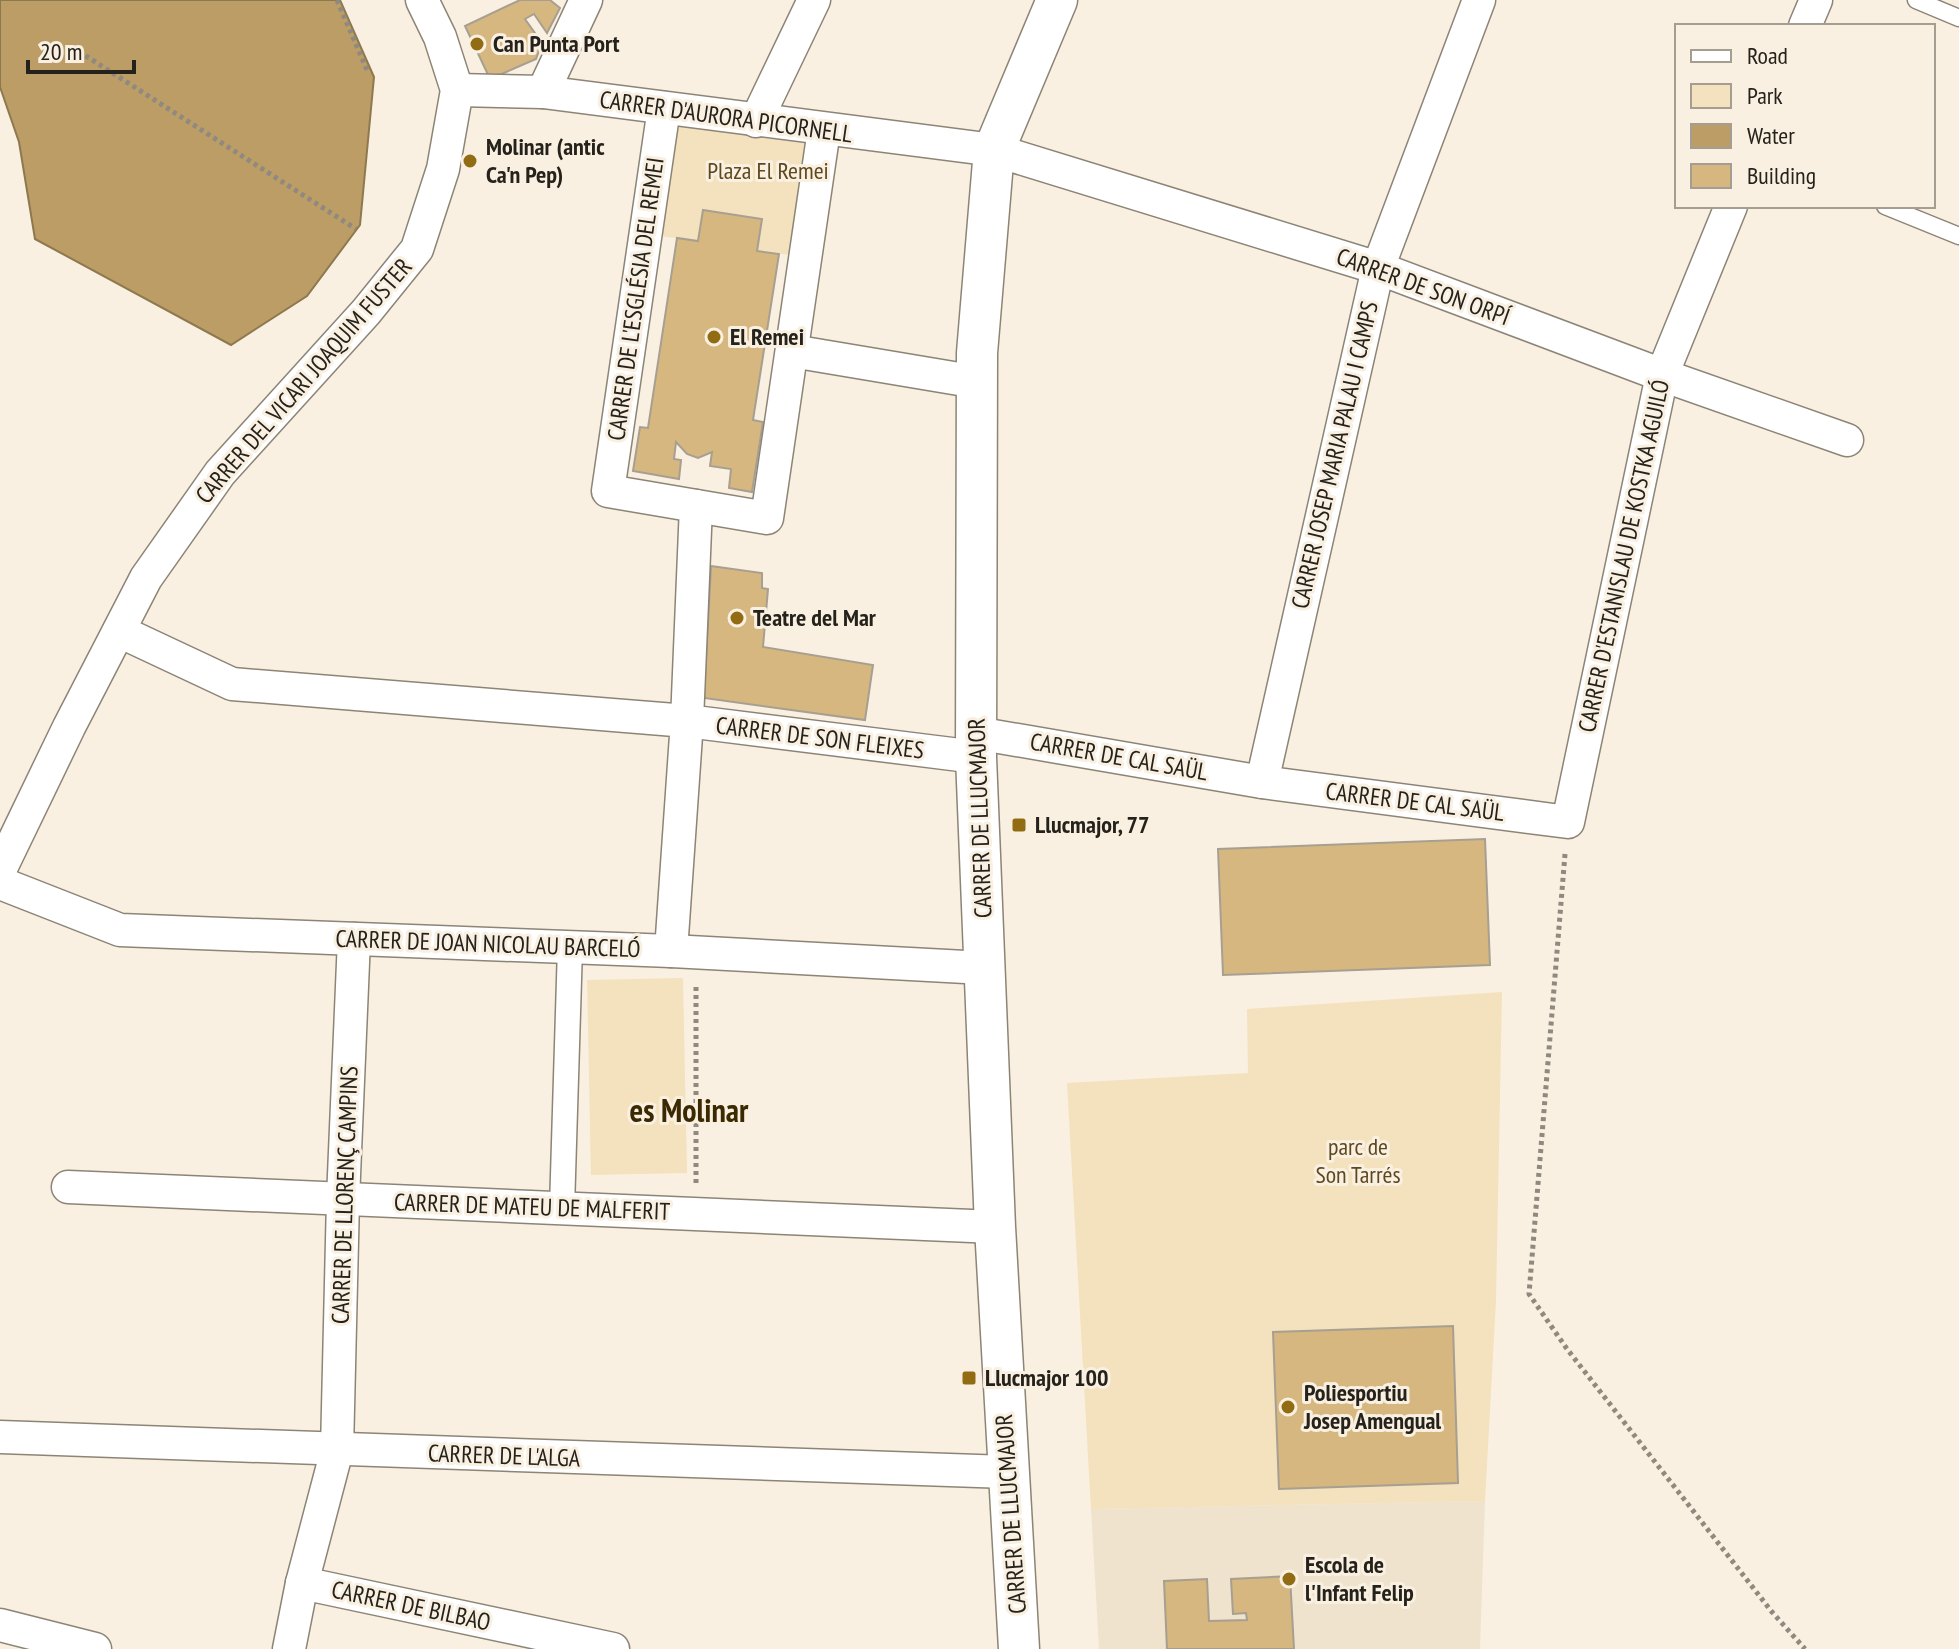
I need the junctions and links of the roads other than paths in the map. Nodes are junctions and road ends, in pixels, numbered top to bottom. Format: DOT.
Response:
graph roads {
  1 [pos="422,0"];
  2 [pos="586,0"];
  3 [pos="814,0"];
  4 [pos="1057,0"];
  5 [pos="1479,0"];
  6 [pos="1816,0"];
  7 [pos="1916,0"];
  8 [pos="1959,18"];
  9 [pos="1806,24"];
  10 [pos="457,90"];
  11 [pos="543,92"];
  12 [pos="664,108"];
  13 [pos="756,121"];
  14 [pos="824,130"];
  15 [pos="994,150"];
  16 [pos="1730,208"];
  17 [pos="1890,208"];
  18 [pos="1959,236"];
  19 [pos="1378,268"];
  20 [pos="792,351"];
  21 [pos="1662,375"];
  22 [pos="977,382"];
  23 [pos="1847,440"];
  24 [pos="696,506"];
  25 [pos="119,631"];
  26 [pos="687,721"];
  27 [pos="976,745"];
  28 [pos="1262,782"];
  29 [pos="1568,822"];
  30 [pos="0,870"];
  31 [pos="0,883"];
  32 [pos="354,939"];
  33 [pos="570,947"];
  34 [pos="684,951"];
  35 [pos="984,968"];
  36 [pos="68,1187"];
  37 [pos="343,1199"];
  38 [pos="562,1208"];
  39 [pos="995,1227"];
  40 [pos="0,1437"];
  41 [pos="337,1450"];
  42 [pos="1007,1472"];
  43 [pos="302,1583"];
  44 [pos="0,1625"];
  45 [pos="95,1649"];
  46 [pos="289,1649"];
  47 [pos="613,1649"];
  48 [pos="1019,1649"];
  1 -- 10 [label="street, CARRER DEL VICARI JOAQUIM FUSTER"];
  2 -- 11 [label="street"];
  3 -- 13 [label="street"];
  4 -- 15 [label="street, CARRER DE LLUCMAJOR"];
  5 -- 19 [label="street, CARRER JOSEP MARIA PALAU I CAMPS"];
  6 -- 9 [label="street"];
  7 -- 8 [label="lane"];
  10 -- 11 [label="street, CARRER D'AURORA PICORNELL"];
  10 -- 25 [label="street, CARRER DEL VICARI JOAQUIM FUSTER"];
  11 -- 12 [label="street, CARRER D'AURORA PICORNELL"];
  12 -- 13 [label="street, CARRER D'AURORA PICORNELL"];
  12 -- 24 [label="street, CARRER DE L'ESGLÉSIA DEL REMEI"];
  13 -- 14 [label="street, CARRER D'AURORA PICORNELL"];
  14 -- 15 [label="street, CARRER D'AURORA PICORNELL"];
  14 -- 20 [label="street"];
  15 -- 19 [label="street, CARRER DE SON ORPÍ"];
  15 -- 22 [label="street, CARRER DE LLUCMAJOR"];
  16 -- 21 [label="street, CARRER D'ESTANISLAU DE KOSTKA AGUILÓ"];
  17 -- 18 [label="lane"];
  19 -- 21 [label="street, CARRER DE SON ORPÍ"];
  19 -- 28 [label="street, CARRER JOSEP MARIA PALAU I CAMPS"];
  20 -- 22 [label="street"];
  20 -- 24 [label="street"];
  21 -- 23 [label="street, CARRER DE SON ORPÍ"];
  21 -- 29 [label="street, CARRER D'ESTANISLAU DE KOSTKA AGUILÓ"];
  22 -- 27 [label="street, CARRER DE LLUCMAJOR"];
  24 -- 26 [label="street, CARRER DE SON FLEIXES"];
  25 -- 26 [label="street"];
  25 -- 30 [label="street, CARRER DEL VICARI JOAQUIM FUSTER"];
  26 -- 27 [label="street, CARRER DE SON FLEIXES"];
  26 -- 34 [label="street"];
  27 -- 28 [label="street, CARRER DE CAL SAÜL"];
  27 -- 35 [label="street, CARRER DE LLUCMAJOR"];
  28 -- 29 [label="street, CARRER DE CAL SAÜL"];
  31 -- 32 [label="street, CARRER DE JOAN NICOLAU BARCELÓ"];
  32 -- 33 [label="street, CARRER DE JOAN NICOLAU BARCELÓ"];
  32 -- 37 [label="street, CARRER DE LLORENÇ CAMPINS"];
  33 -- 34 [label="street, CARRER DE JOAN NICOLAU BARCELÓ"];
  33 -- 38 [label="street"];
  34 -- 35 [label="street, CARRER DE JOAN NICOLAU BARCELÓ"];
  35 -- 39 [label="street, CARRER DE LLUCMAJOR"];
  36 -- 37 [label="street, CARRER DE MATEU DE MALFERIT"];
  37 -- 38 [label="street, CARRER DE MATEU DE MALFERIT"];
  37 -- 41 [label="street, CARRER DE LLORENÇ CAMPINS"];
  38 -- 39 [label="street, CARRER DE MATEU DE MALFERIT"];
  39 -- 42 [label="street, CARRER DE LLUCMAJOR"];
  40 -- 41 [label="street, CARRER DE L'ALGA"];
  41 -- 42 [label="street, CARRER DE L'ALGA"];
  41 -- 43 [label="street, CARRER DE LLORENÇ CAMPINS"];
  42 -- 48 [label="street, CARRER DE LLUCMAJOR"];
  43 -- 46 [label="street, CARRER DE LLORENÇ CAMPINS"];
  43 -- 47 [label="street, CARRER DE BILBAO"];
  44 -- 45 [label="street"];
}
